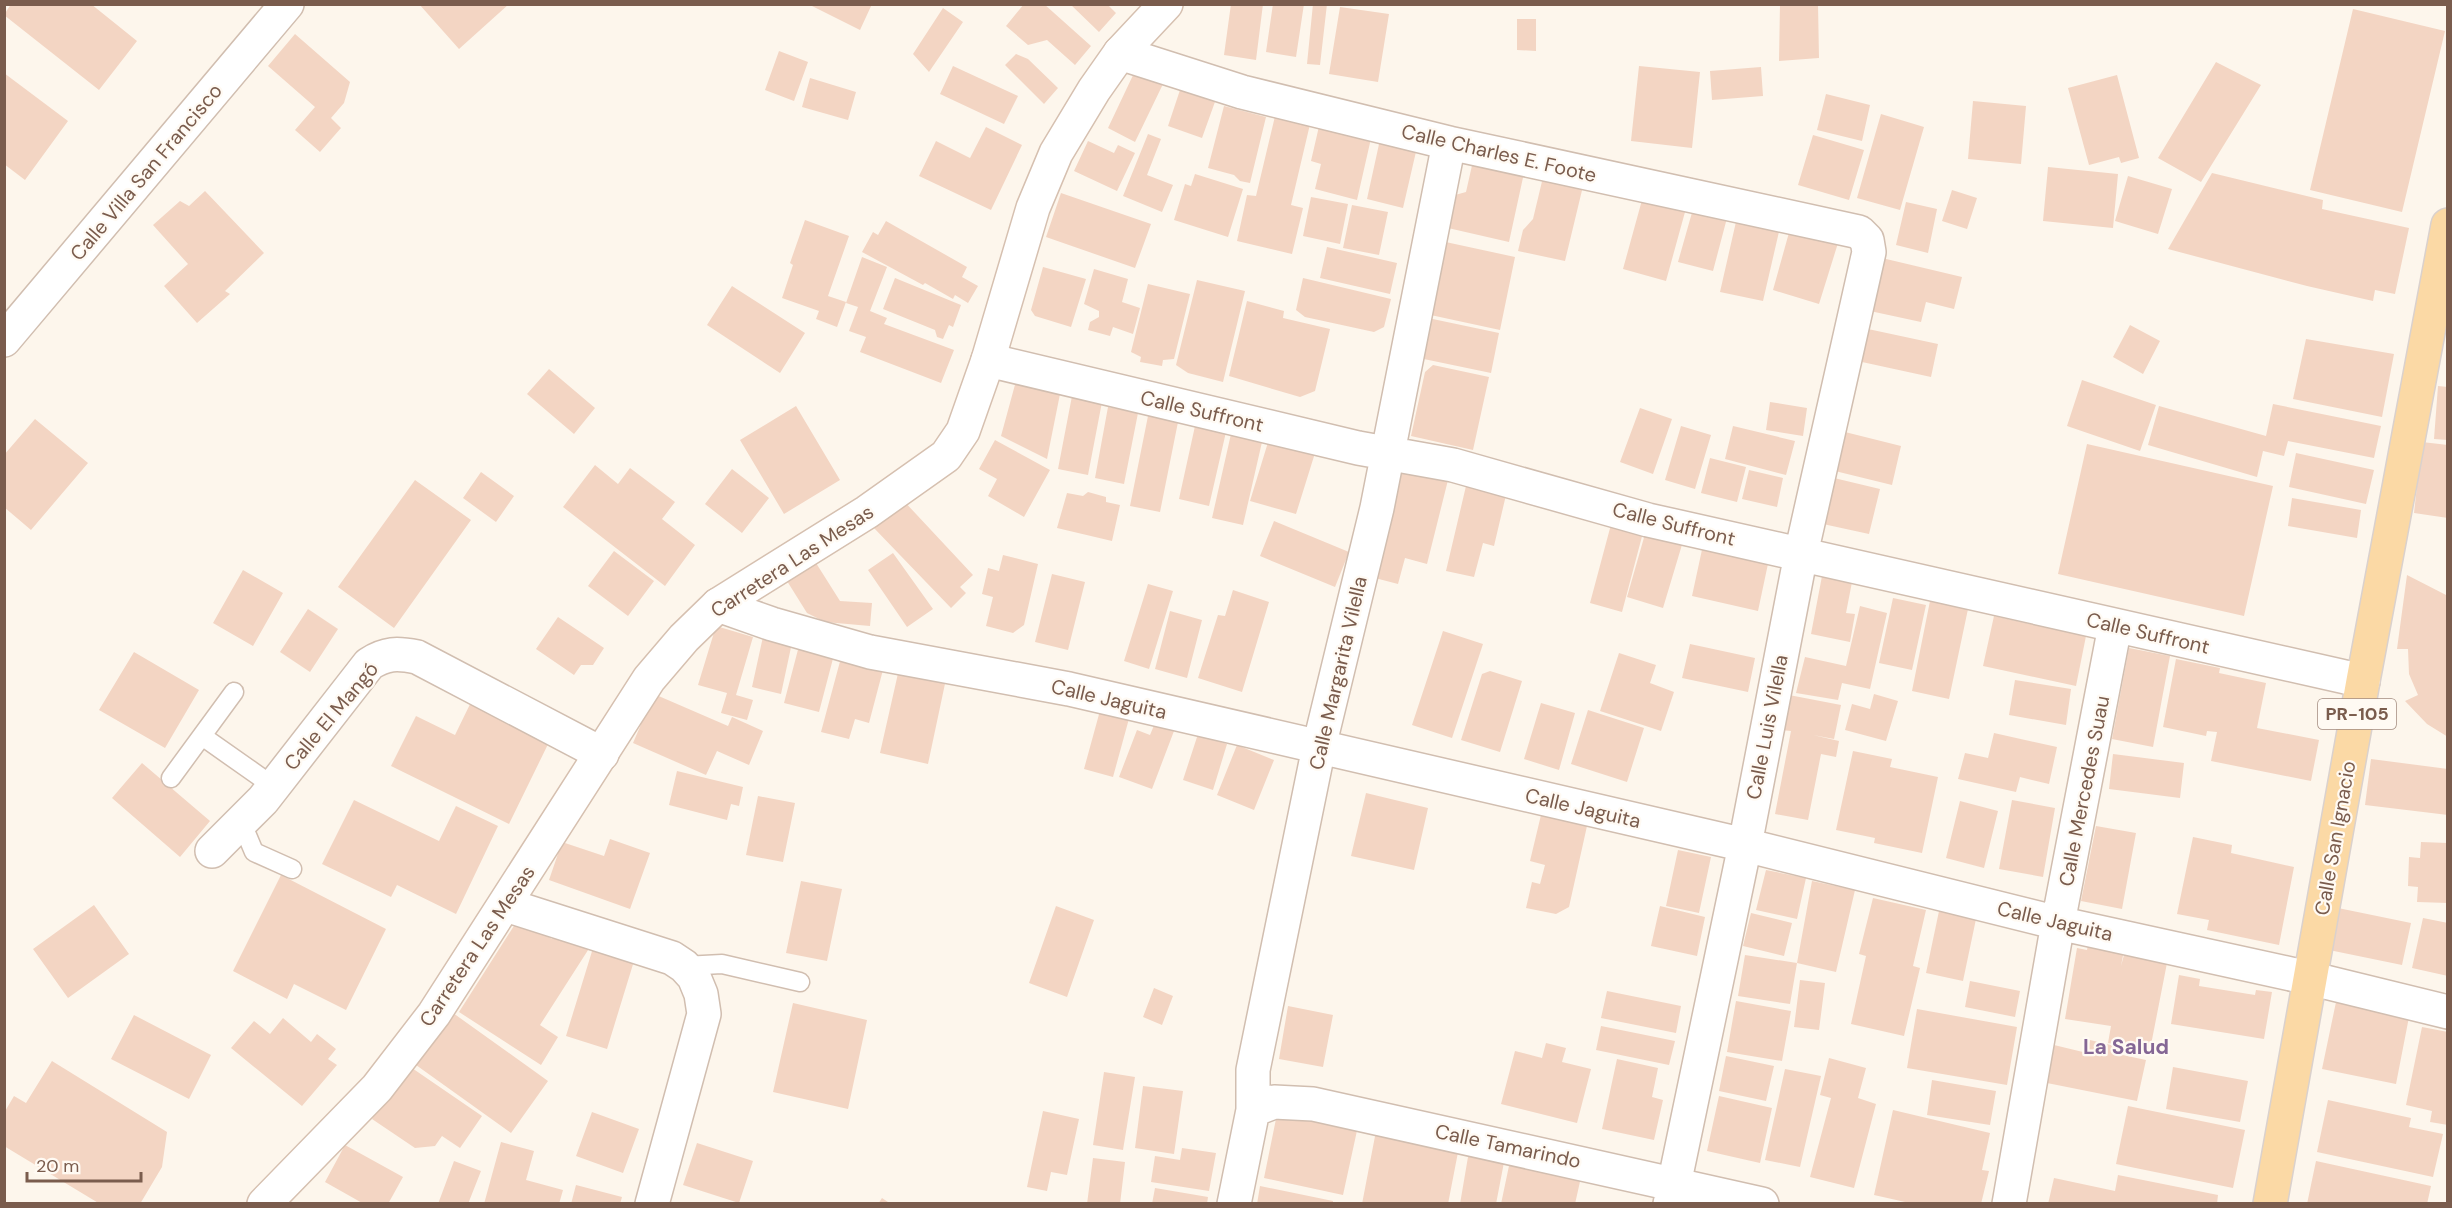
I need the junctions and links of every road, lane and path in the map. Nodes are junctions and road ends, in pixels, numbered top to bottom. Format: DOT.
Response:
graph roads {
  1 [pos="287,4"];
  2 [pos="1166,4"];
  3 [pos="1120,53"];
  4 [pos="1449,143"];
  5 [pos="2448,225"];
  6 [pos="1869,252"];
  7 [pos="4,340"];
  8 [pos="988,360"];
  9 [pos="1387,452"];
  10 [pos="1801,554"];
  11 [pos="718,605"];
  12 [pos="2115,626"];
  13 [pos="2363,681"];
  14 [pos="234,692"];
  15 [pos="202,736"];
  16 [pos="1319,747"];
  17 [pos="602,754"];
  18 [pos="171,778"];
  19 [pos="273,786"];
  20 [pos="241,821"];
  21 [pos="1744,846"];
  22 [pos="212,851"];
  23 [pos="292,869"];
  24 [pos="506,905"];
  25 [pos="2058,923"];
  26 [pos="684,966"];
  27 [pos="2309,978"];
  28 [pos="800,982"];
  29 [pos="2448,1012"];
  30 [pos="1253,1110"];
  31 [pos="1672,1193"];
  32 [pos="267,1203"];
  33 [pos="652,1203"];
  34 [pos="1234,1203"];
  35 [pos="1762,1203"];
  36 [pos="2009,1203"];
  37 [pos="2270,1203"];
  1 -- 7 [label="street, Calle Villa San Francisco"];
  2 -- 3 [label="street, Carretera Las Mesas"];
  3 -- 4 [label="street, Calle Charles E. Foote"];
  3 -- 8 [label="street, Carretera Las Mesas"];
  4 -- 6 [label="street, Calle Charles E. Foote"];
  4 -- 9 [label="street, Calle Margarita Vilella"];
  5 -- 13 [label="main road, Calle San Ignacio / PR-105"];
  6 -- 10 [label="street, Calle Luis Vilella"];
  8 -- 9 [label="street, Calle Suffront"];
  8 -- 11 [label="street, Carretera Las Mesas"];
  9 -- 10 [label="street, Calle Suffront"];
  9 -- 16 [label="street, Calle Margarita Vilella"];
  10 -- 12 [label="street, Calle Suffront"];
  10 -- 21 [label="street, Calle Luis Vilella"];
  11 -- 16 [label="street, Calle Jaguita"];
  11 -- 17 [label="street, Carretera Las Mesas"];
  12 -- 13 [label="street, Calle Suffront"];
  12 -- 25 [label="street, Calle Mercedes Suau"];
  13 -- 27 [label="main road, Calle San Ignacio / PR-105"];
  14 -- 15 [label="lane"];
  15 -- 18 [label="lane"];
  15 -- 19 [label="lane"];
  16 -- 21 [label="street, Calle Jaguita"];
  16 -- 30 [label="street, Calle Margarita Vilella"];
  17 -- 19 [label="street, Calle El Mangó"];
  17 -- 24 [label="street, Carretera Las Mesas"];
  19 -- 20 [label="street, Calle El Mangó"];
  20 -- 22 [label="street, Calle El Mangó"];
  20 -- 23 [label="lane"];
  21 -- 25 [label="street, Calle Jaguita"];
  21 -- 31 [label="street, Calle Luis Vilella"];
  24 -- 26 [label="street"];
  24 -- 32 [label="street, Carretera Las Mesas"];
  25 -- 27 [label="street, Calle Jaguita"];
  25 -- 36 [label="street, Calle Mercedes Suau"];
  26 -- 28 [label="lane"];
  26 -- 33 [label="street"];
  27 -- 29 [label="street, Calle Jaguita"];
  27 -- 37 [label="main road, Calle San Ignacio / PR-105"];
  30 -- 31 [label="street, Calle Tamarindo"];
  30 -- 34 [label="street, Calle Margarita Vilella"];
  31 -- 35 [label="street, Calle Tamarindo"];
}
